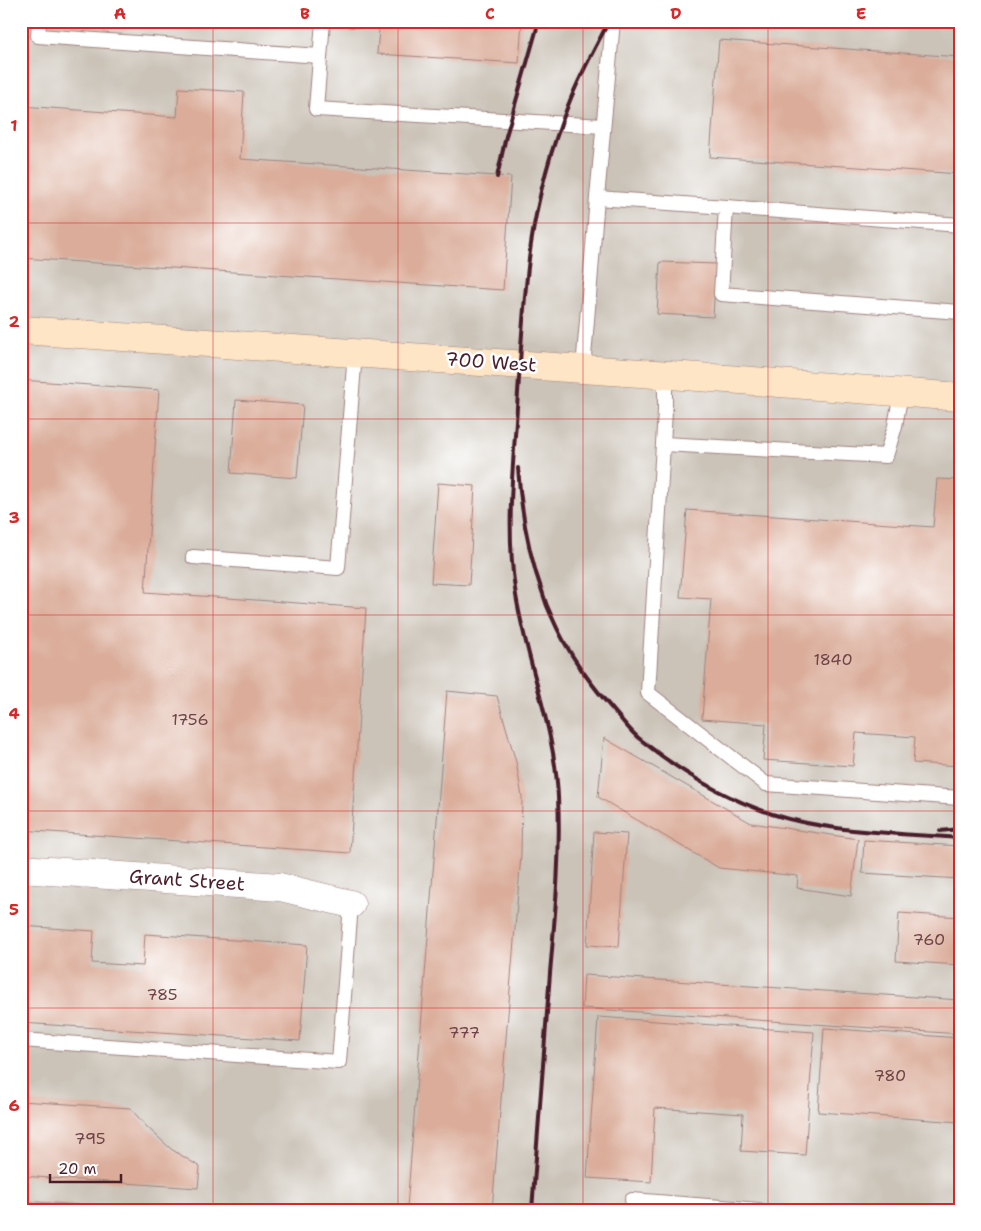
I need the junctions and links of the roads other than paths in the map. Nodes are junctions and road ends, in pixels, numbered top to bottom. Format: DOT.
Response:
graph roads {
  1 [pos="39,21"];
  2 [pos="323,21"];
  3 [pos="613,21"];
  4 [pos="320,56"];
  5 [pos="603,126"];
  6 [pos="597,198"];
  7 [pos="726,207"];
  8 [pos="960,225"];
  9 [pos="960,312"];
  10 [pos="21,330"];
  11 [pos="355,353"];
  12 [pos="583,369"];
  13 [pos="665,374"];
  14 [pos="901,393"];
  15 [pos="960,397"];
  16 [pos="663,444"];
  17 [pos="193,557"];
  18 [pos="960,798"];
  19 [pos="21,869"];
  20 [pos="351,904"];
  21 [pos="21,1040"];
  22 [pos="632,1200"];
  23 [pos="759,1210"];
  1 -- 4 [label="lane"];
  2 -- 4 [label="lane"];
  3 -- 5 [label="lane"];
  4 -- 5 [label="lane"];
  5 -- 6 [label="lane"];
  6 -- 7 [label="lane"];
  6 -- 12 [label="lane"];
  7 -- 8 [label="lane"];
  7 -- 9 [label="lane"];
  10 -- 11 [label="street, 700 West"];
  11 -- 12 [label="street, 700 West"];
  11 -- 17 [label="lane"];
  12 -- 13 [label="street, 700 West"];
  13 -- 14 [label="street, 700 West"];
  13 -- 16 [label="lane"];
  14 -- 15 [label="street, 700 West"];
  14 -- 16 [label="lane"];
  16 -- 18 [label="lane"];
  19 -- 20 [label="street, Grant Street"];
  20 -- 21 [label="lane"];
  22 -- 23 [label="lane"];
}
